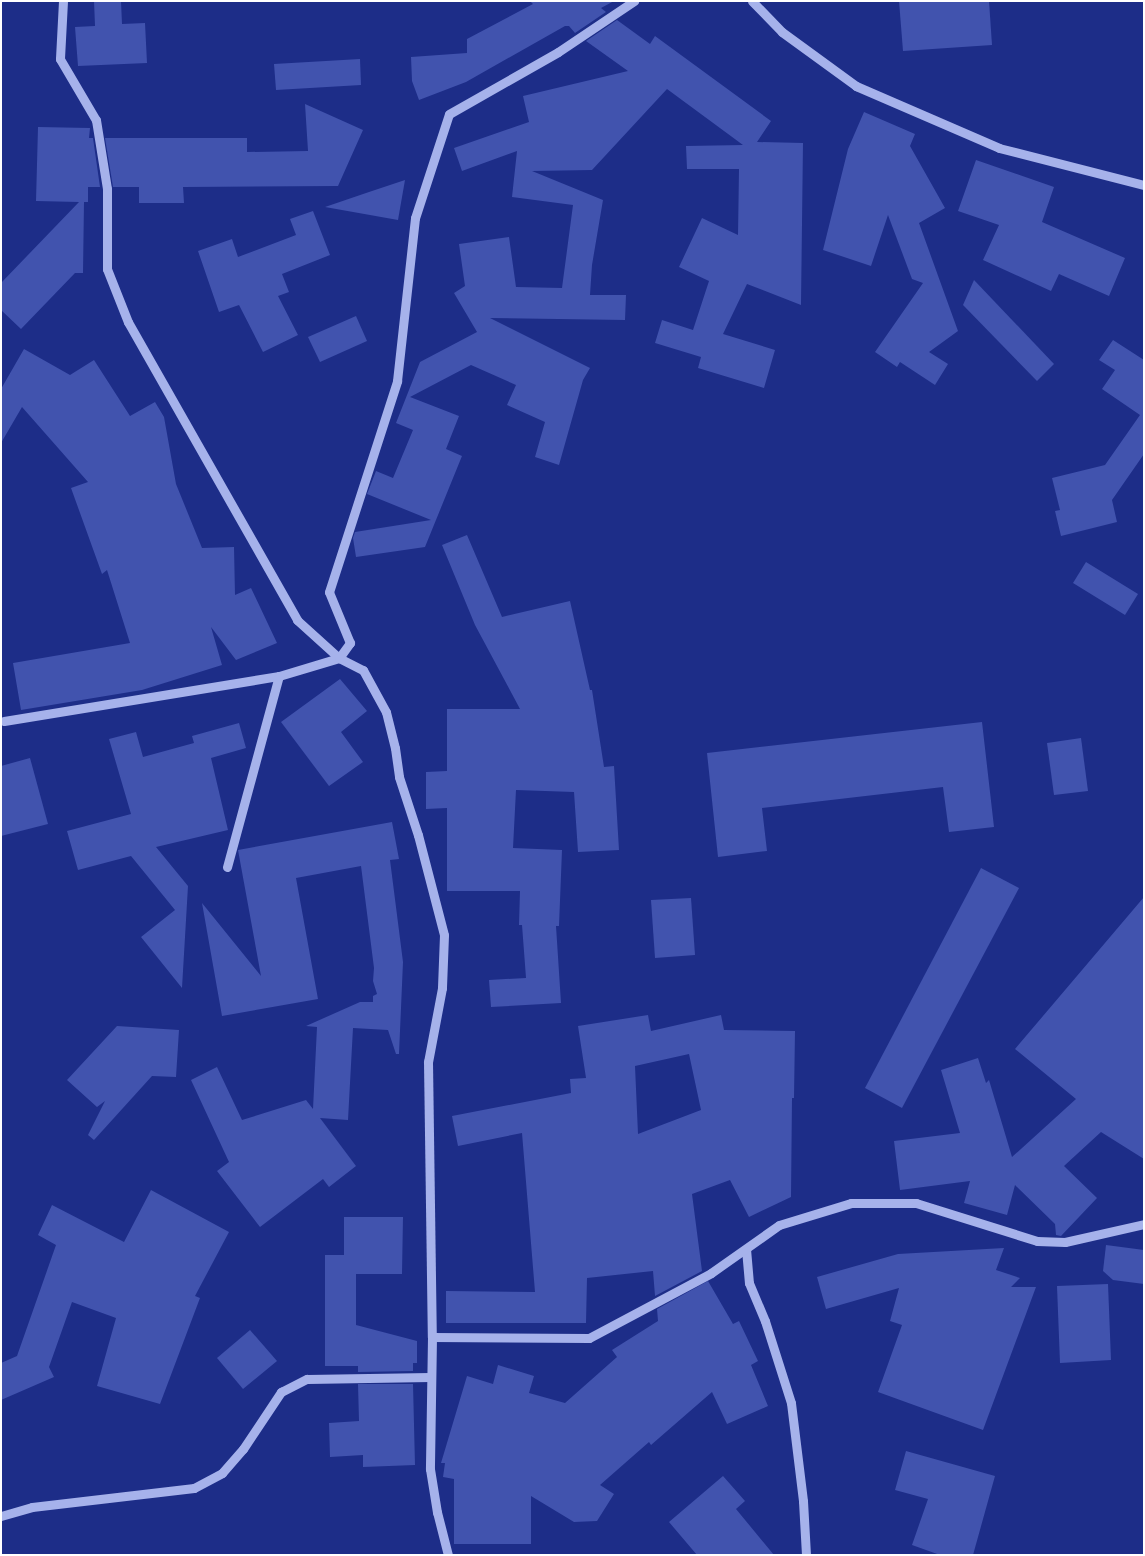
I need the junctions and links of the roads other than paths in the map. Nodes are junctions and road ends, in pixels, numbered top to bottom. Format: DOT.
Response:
graph roads {
  1 [pos="63,1"];
  2 [pos="634,1"];
  3 [pos="752,1"];
  4 [pos="1144,185"];
  5 [pos="339,658"];
  6 [pos="279,676"];
  7 [pos="4,721"];
  8 [pos="227,867"];
  9 [pos="1144,1224"];
  10 [pos="746,1249"];
  11 [pos="432,1337"];
  12 [pos="430,1377"];
  13 [pos="1,1516"];
  14 [pos="448,1555"];
  15 [pos="806,1555"];
  1 -- 5 [label="street"];
  2 -- 5 [label="street"];
  3 -- 4 [label="street"];
  5 -- 6 [label="street"];
  5 -- 11 [label="street"];
  6 -- 7 [label="street"];
  6 -- 8 [label="street"];
  9 -- 10 [label="street"];
  10 -- 11 [label="street"];
  10 -- 15 [label="street"];
  11 -- 12 [label="street"];
  12 -- 13 [label="street"];
  12 -- 14 [label="street"];
}
